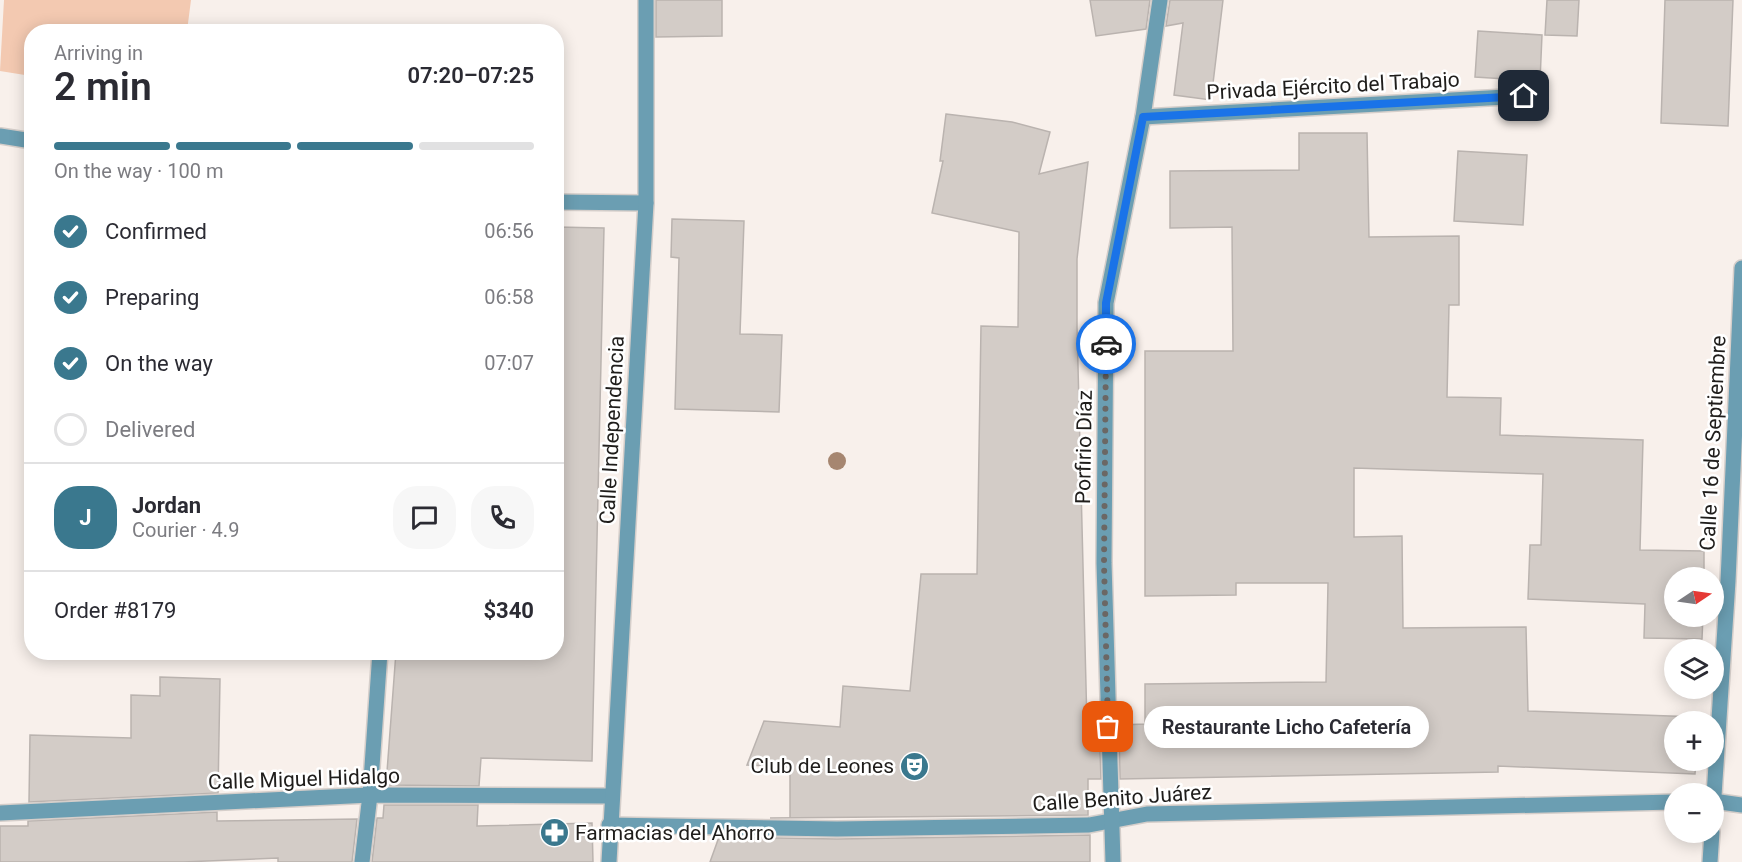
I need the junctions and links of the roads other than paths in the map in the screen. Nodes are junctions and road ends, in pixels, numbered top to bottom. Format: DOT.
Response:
graph roads {
  1 [pos="646,0"];
  2 [pos="1160,0"];
  3 [pos="1524,96"];
  4 [pos="1143,117"];
  5 [pos="0,136"];
  6 [pos="24,140"];
  7 [pos="564,202"];
  8 [pos="646,203"];
  9 [pos="1742,268"];
  10 [pos="380,660"];
  11 [pos="1714,783"];
  12 [pos="370,795"];
  13 [pos="610,796"];
  14 [pos="1664,802"];
  15 [pos="1724,803"];
  16 [pos="1742,805"];
  17 [pos="0,813"];
  18 [pos="1110,821"];
  19 [pos="609,825"];
  20 [pos="1711,843"];
  21 [pos="362,862"];
  22 [pos="609,862"];
  23 [pos="1113,862"];
  24 [pos="1710,862"];
  1 -- 8 [label="street, Calle Independencia"];
  2 -- 4 [label="street, Porfirio Díaz"];
  3 -- 4 [label="street, Privada Ejército del Trabajo"];
  4 -- 18 [label="street, Porfirio Díaz"];
  5 -- 6 [label="street"];
  7 -- 8 [label="street"];
  8 -- 13 [label="street, Calle Independencia"];
  9 -- 11 [label="street, Calle 16 de Septiembre"];
  10 -- 12 [label="street"];
  12 -- 13 [label="street, Calle Miguel Hidalgo"];
  12 -- 17 [label="street, Calle Miguel Hidalgo"];
  12 -- 21 [label="street"];
  13 -- 19 [label="street, Calle Independencia"];
  14 -- 18 [label="street, Calle Benito Juárez"];
  15 -- 16 [label="street"];
  18 -- 19 [label="street, Calle Benito Juárez"];
  18 -- 23 [label="street, Porfirio Díaz"];
  19 -- 22 [label="street, Calle Independencia"];
  20 -- 24 [label="street"];
}
